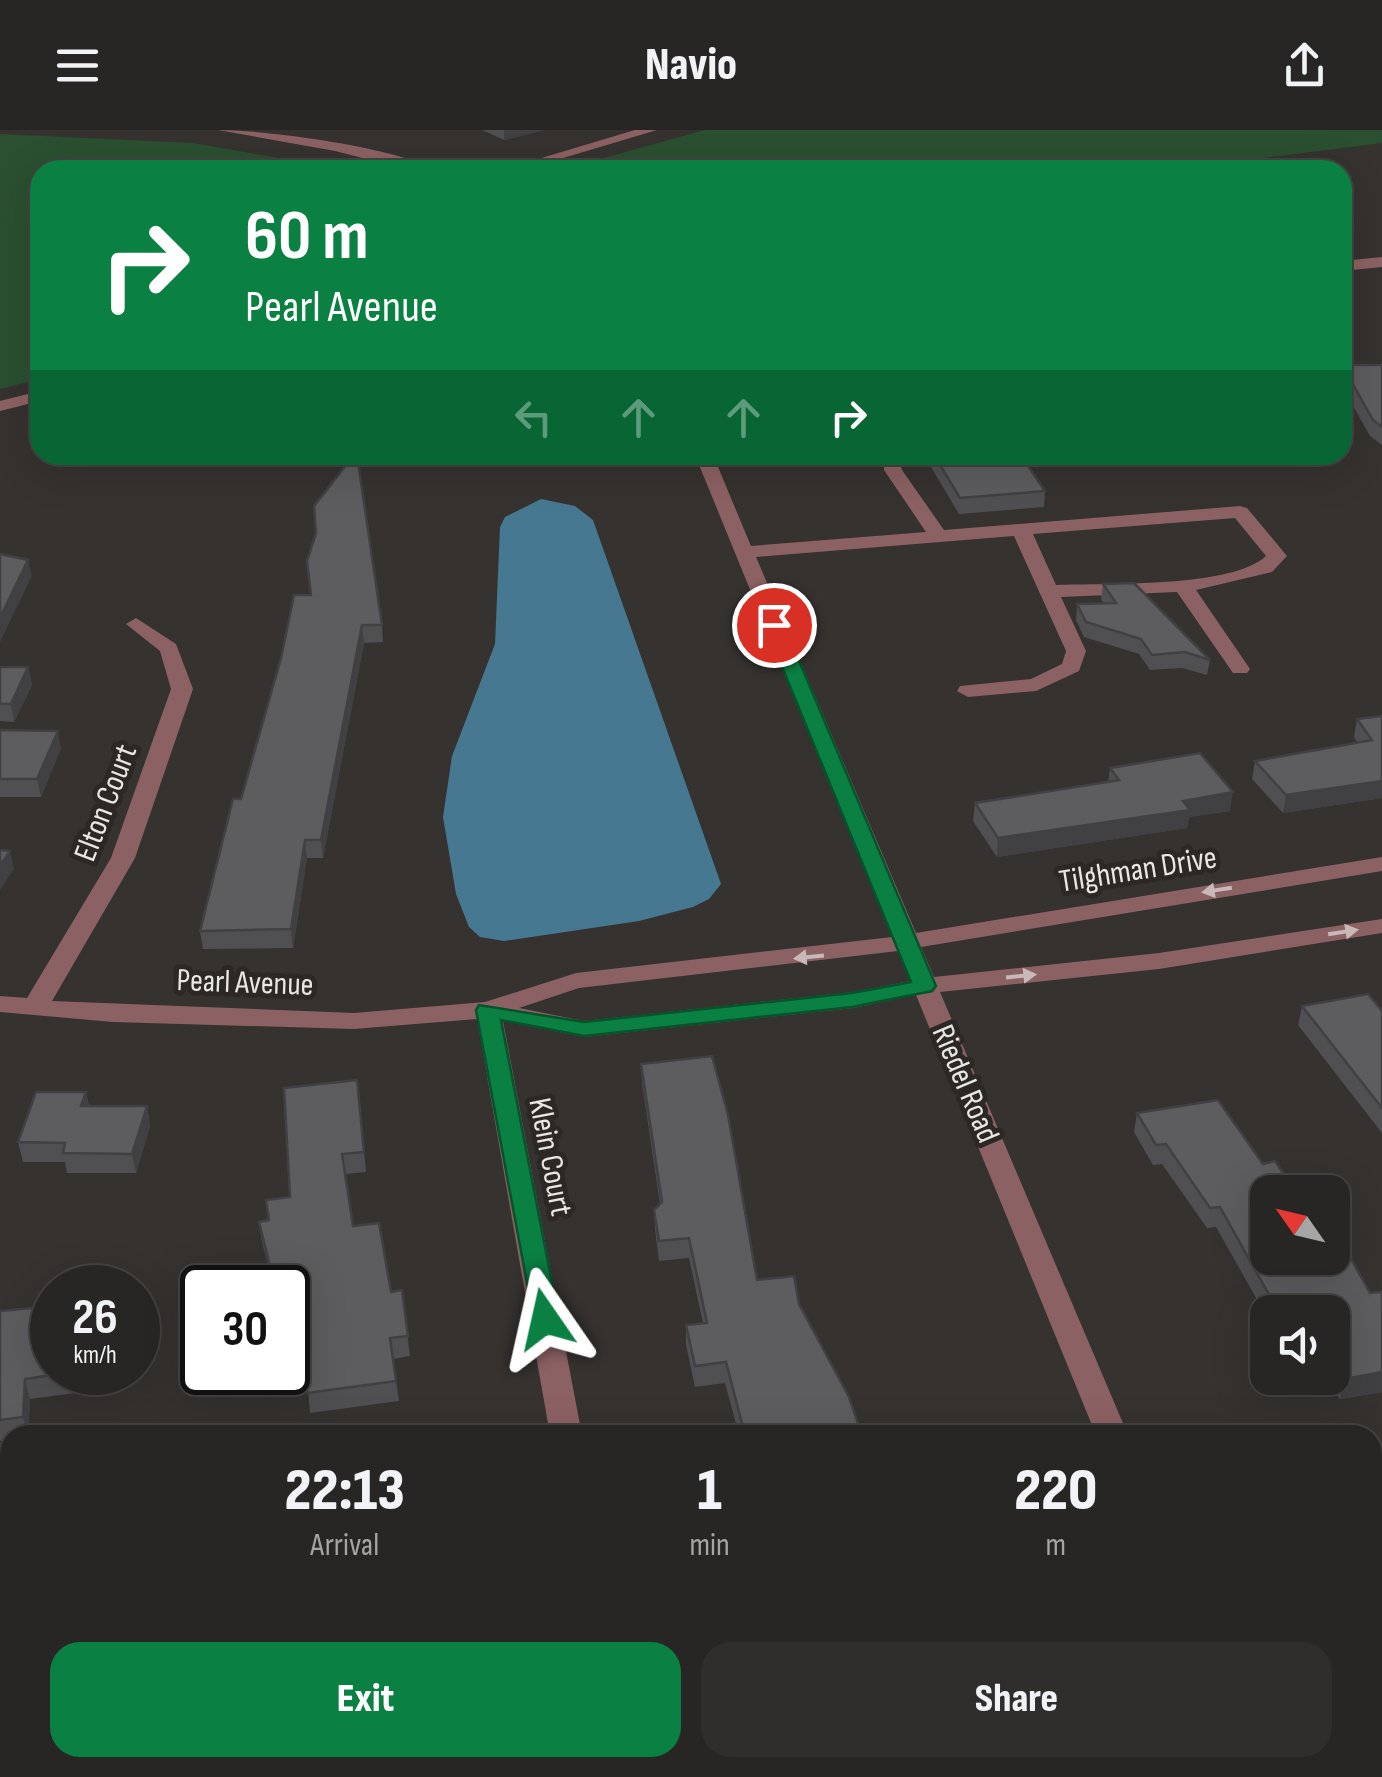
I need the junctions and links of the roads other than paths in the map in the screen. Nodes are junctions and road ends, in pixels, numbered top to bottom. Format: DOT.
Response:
graph roads {
  1 [pos="225,130"];
  2 [pos="650,130"];
  3 [pos="388,160"];
  4 [pos="544,160"];
  5 [pos="1382,262"];
  6 [pos="1352,265"];
  7 [pos="30,398"];
  8 [pos="0,406"];
  9 [pos="708,465"];
  10 [pos="892,465"];
  11 [pos="1021,530"];
  12 [pos="938,536"];
  13 [pos="744,552"];
  14 [pos="1182,584"];
  15 [pos="1052,591"];
  16 [pos="136,624"];
  17 [pos="1240,670"];
  18 [pos="968,690"];
  19 [pos="1382,864"];
  20 [pos="1382,926"];
  21 [pos="905,940"];
  22 [pos="924,986"];
  23 [pos="0,1004"];
  24 [pos="35,1007"];
  25 [pos="488,1010"];
  26 [pos="564,1425"];
  27 [pos="1108,1425"];
  1 -- 3 [label="street"];
  2 -- 4 [label="street"];
  5 -- 6 [label="street"];
  7 -- 8 [label="street"];
  9 -- 13 [label="street, Riedel Road"];
  10 -- 12 [label="street"];
  11 -- 12 [label="street"];
  11 -- 14 [label="street"];
  11 -- 15 [label="street"];
  12 -- 13 [label="street"];
  13 -- 21 [label="street, Riedel Road"];
  14 -- 15 [label="street"];
  14 -- 17 [label="street"];
  15 -- 18 [label="street"];
  16 -- 24 [label="street, Elton Court"];
  19 -- 21 [label="street, Tilghman Drive, one-way"];
  22 -- 20 [label="street, one-way"];
  21 -- 22 [label="street, Riedel Road"];
  21 -- 25 [label="street, Pearl Avenue, one-way"];
  22 -- 25 [label="street, Pearl Avenue"];
  22 -- 27 [label="street, Riedel Road"];
  23 -- 24 [label="street, Pearl Avenue"];
  24 -- 25 [label="street, Pearl Avenue"];
  25 -- 26 [label="street, Klein Court"];
}
